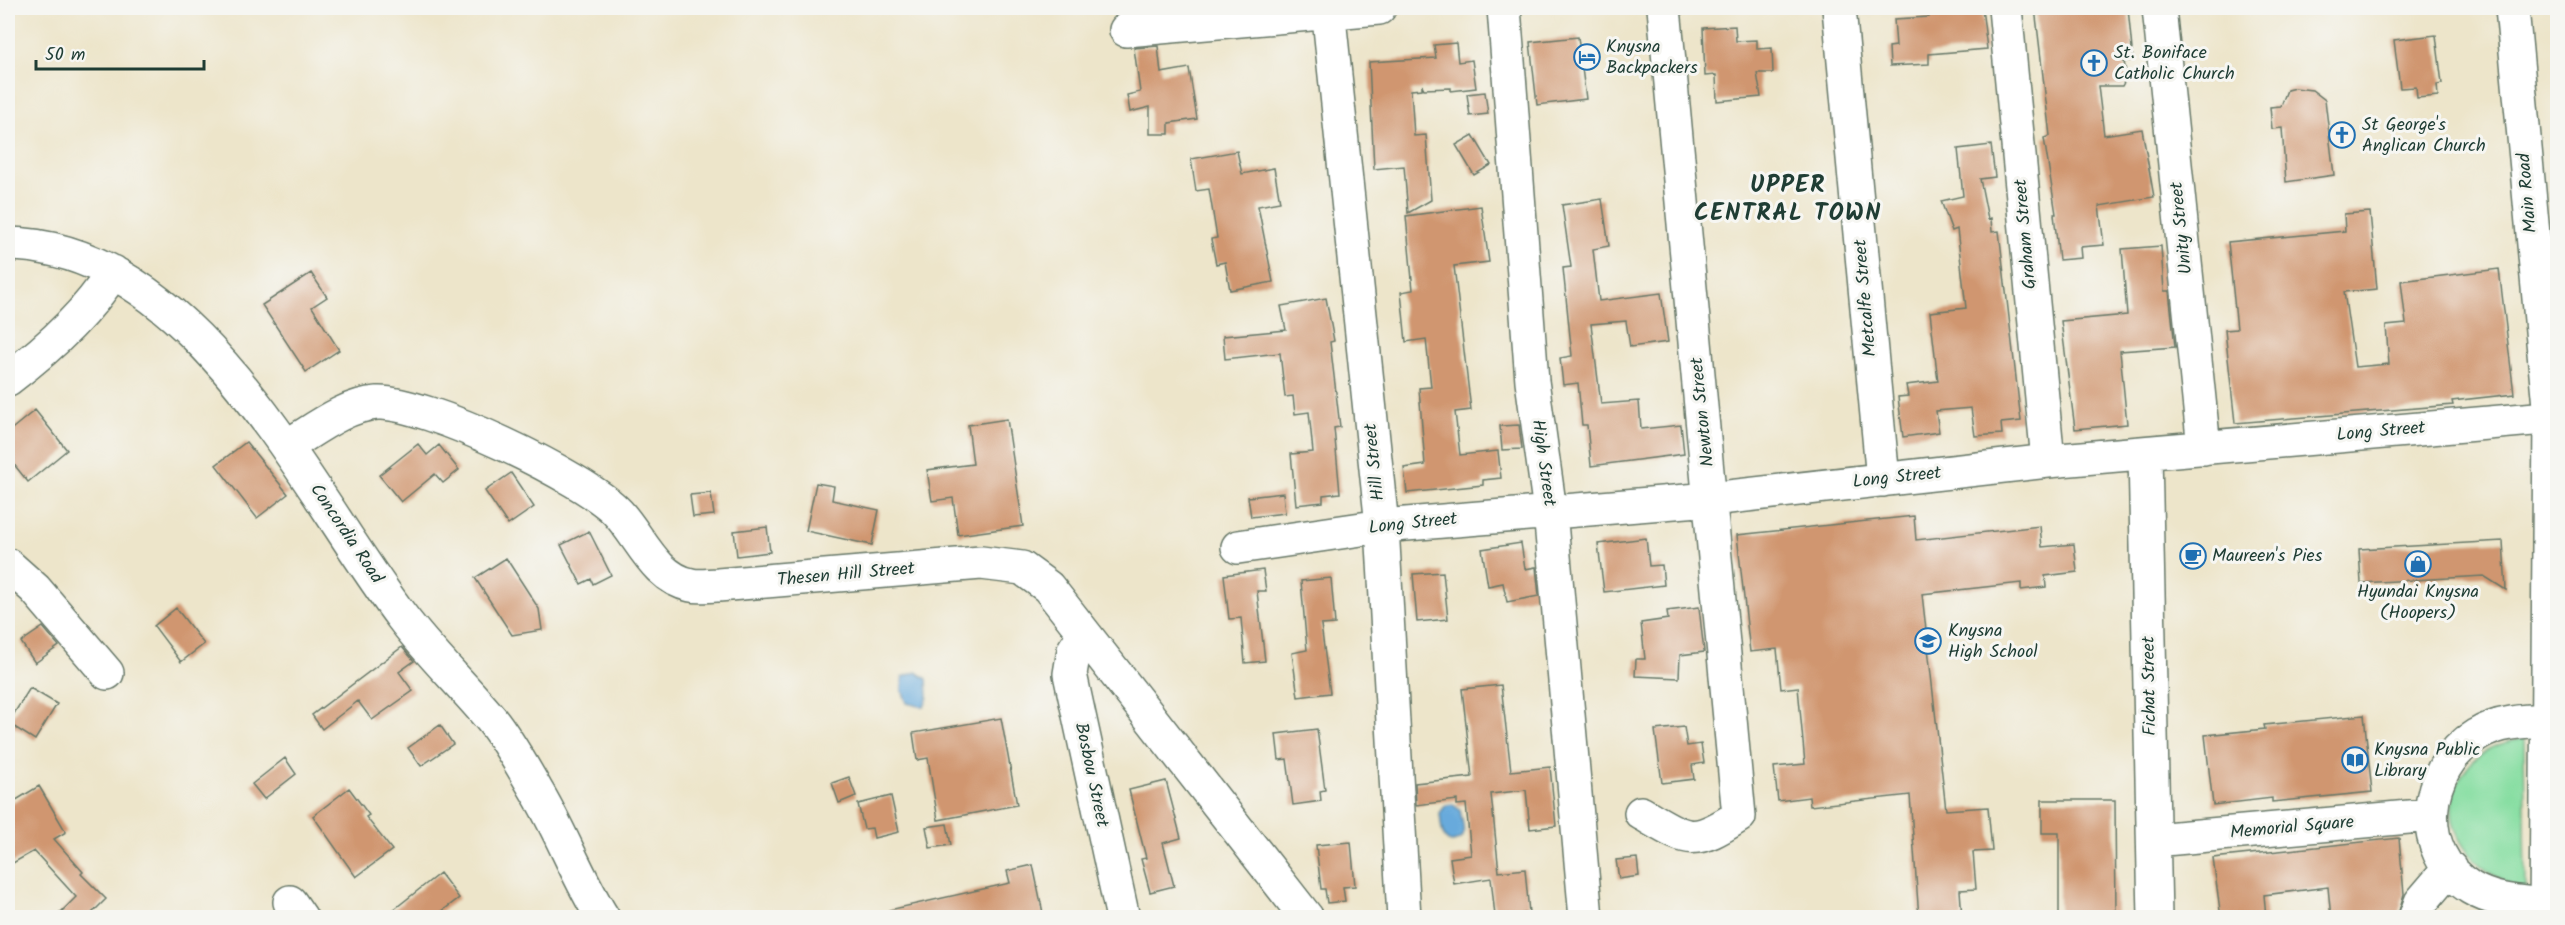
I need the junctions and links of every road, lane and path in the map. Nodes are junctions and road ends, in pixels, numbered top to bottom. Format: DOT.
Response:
graph roads {
  1 [pos="1379,8"];
  2 [pos="1504,8"];
  3 [pos="1664,8"];
  4 [pos="1839,8"];
  5 [pos="2005,8"];
  6 [pos="2159,8"];
  7 [pos="2512,8"];
  8 [pos="1329,11"];
  9 [pos="1126,30"];
  10 [pos="8,244"];
  11 [pos="113,272"];
  12 [pos="8,379"];
  13 [pos="2554,417"];
  14 [pos="287,446"];
  15 [pos="2204,448"];
  16 [pos="2145,454"];
  17 [pos="2048,461"];
  18 [pos="1883,480"];
  19 [pos="1711,499"];
  20 [pos="1551,512"];
  21 [pos="1382,526"];
  22 [pos="1238,547"];
  23 [pos="8,565"];
  24 [pos="1084,635"];
  25 [pos="107,673"];
  26 [pos="2552,720"];
  27 [pos="2552,800"];
  28 [pos="1641,813"];
  29 [pos="2431,816"];
  30 [pos="2154,840"];
  31 [pos="2450,868"];
  32 [pos="2549,900"];
  33 [pos="603,918"];
  34 [pos="1123,918"];
  35 [pos="1307,918"];
  36 [pos="1404,918"];
  37 [pos="1586,918"];
  38 [pos="2156,918"];
  39 [pos="2415,918"];
  1 -- 8 [label="main road"];
  2 -- 20 [label="main road, High Street"];
  3 -- 19 [label="main road, Newton Street"];
  4 -- 18 [label="main road, Metcalfe Street"];
  5 -- 17 [label="main road, Graham Street"];
  6 -- 15 [label="main road, Unity Street"];
  7 -- 13 [label="main road, Main Road"];
  8 -- 9 [label="main road"];
  8 -- 21 [label="main road, Hill Street"];
  10 -- 11 [label="main road, Concordia Road"];
  11 -- 12 [label="main road"];
  11 -- 14 [label="main road, Concordia Road"];
  13 -- 15 [label="main road, Long Street"];
  13 -- 26 [label="main road, Main Road"];
  14 -- 24 [label="main road, Thesen Hill Street"];
  14 -- 33 [label="main road, Concordia Road"];
  15 -- 16 [label="main road, Long Street"];
  16 -- 17 [label="main road, Long Street"];
  16 -- 30 [label="main road, Fichat Street"];
  17 -- 18 [label="main road, Long Street"];
  18 -- 19 [label="main road, Long Street"];
  19 -- 20 [label="main road, Long Street"];
  19 -- 28 [label="main road, Newton Street"];
  20 -- 21 [label="main road, Long Street"];
  20 -- 37 [label="main road, High Street"];
  21 -- 22 [label="main road, Long Street"];
  21 -- 36 [label="main road, Hill Street"];
  23 -- 25 [label="main road"];
  24 -- 34 [label="main road, Bosbou Street"];
  24 -- 35 [label="main road, Thesen Hill Street"];
  26 -- 27 [label="main road, Main Road"];
  26 -- 29 [label="main road"];
  27 -- 32 [label="main road, Main Road"];
  29 -- 30 [label="main road, Memorial Square"];
  29 -- 31 [label="main road"];
  30 -- 38 [label="main road, Fichat Street"];
  31 -- 32 [label="main road"];
  31 -- 39 [label="main road"];
}
